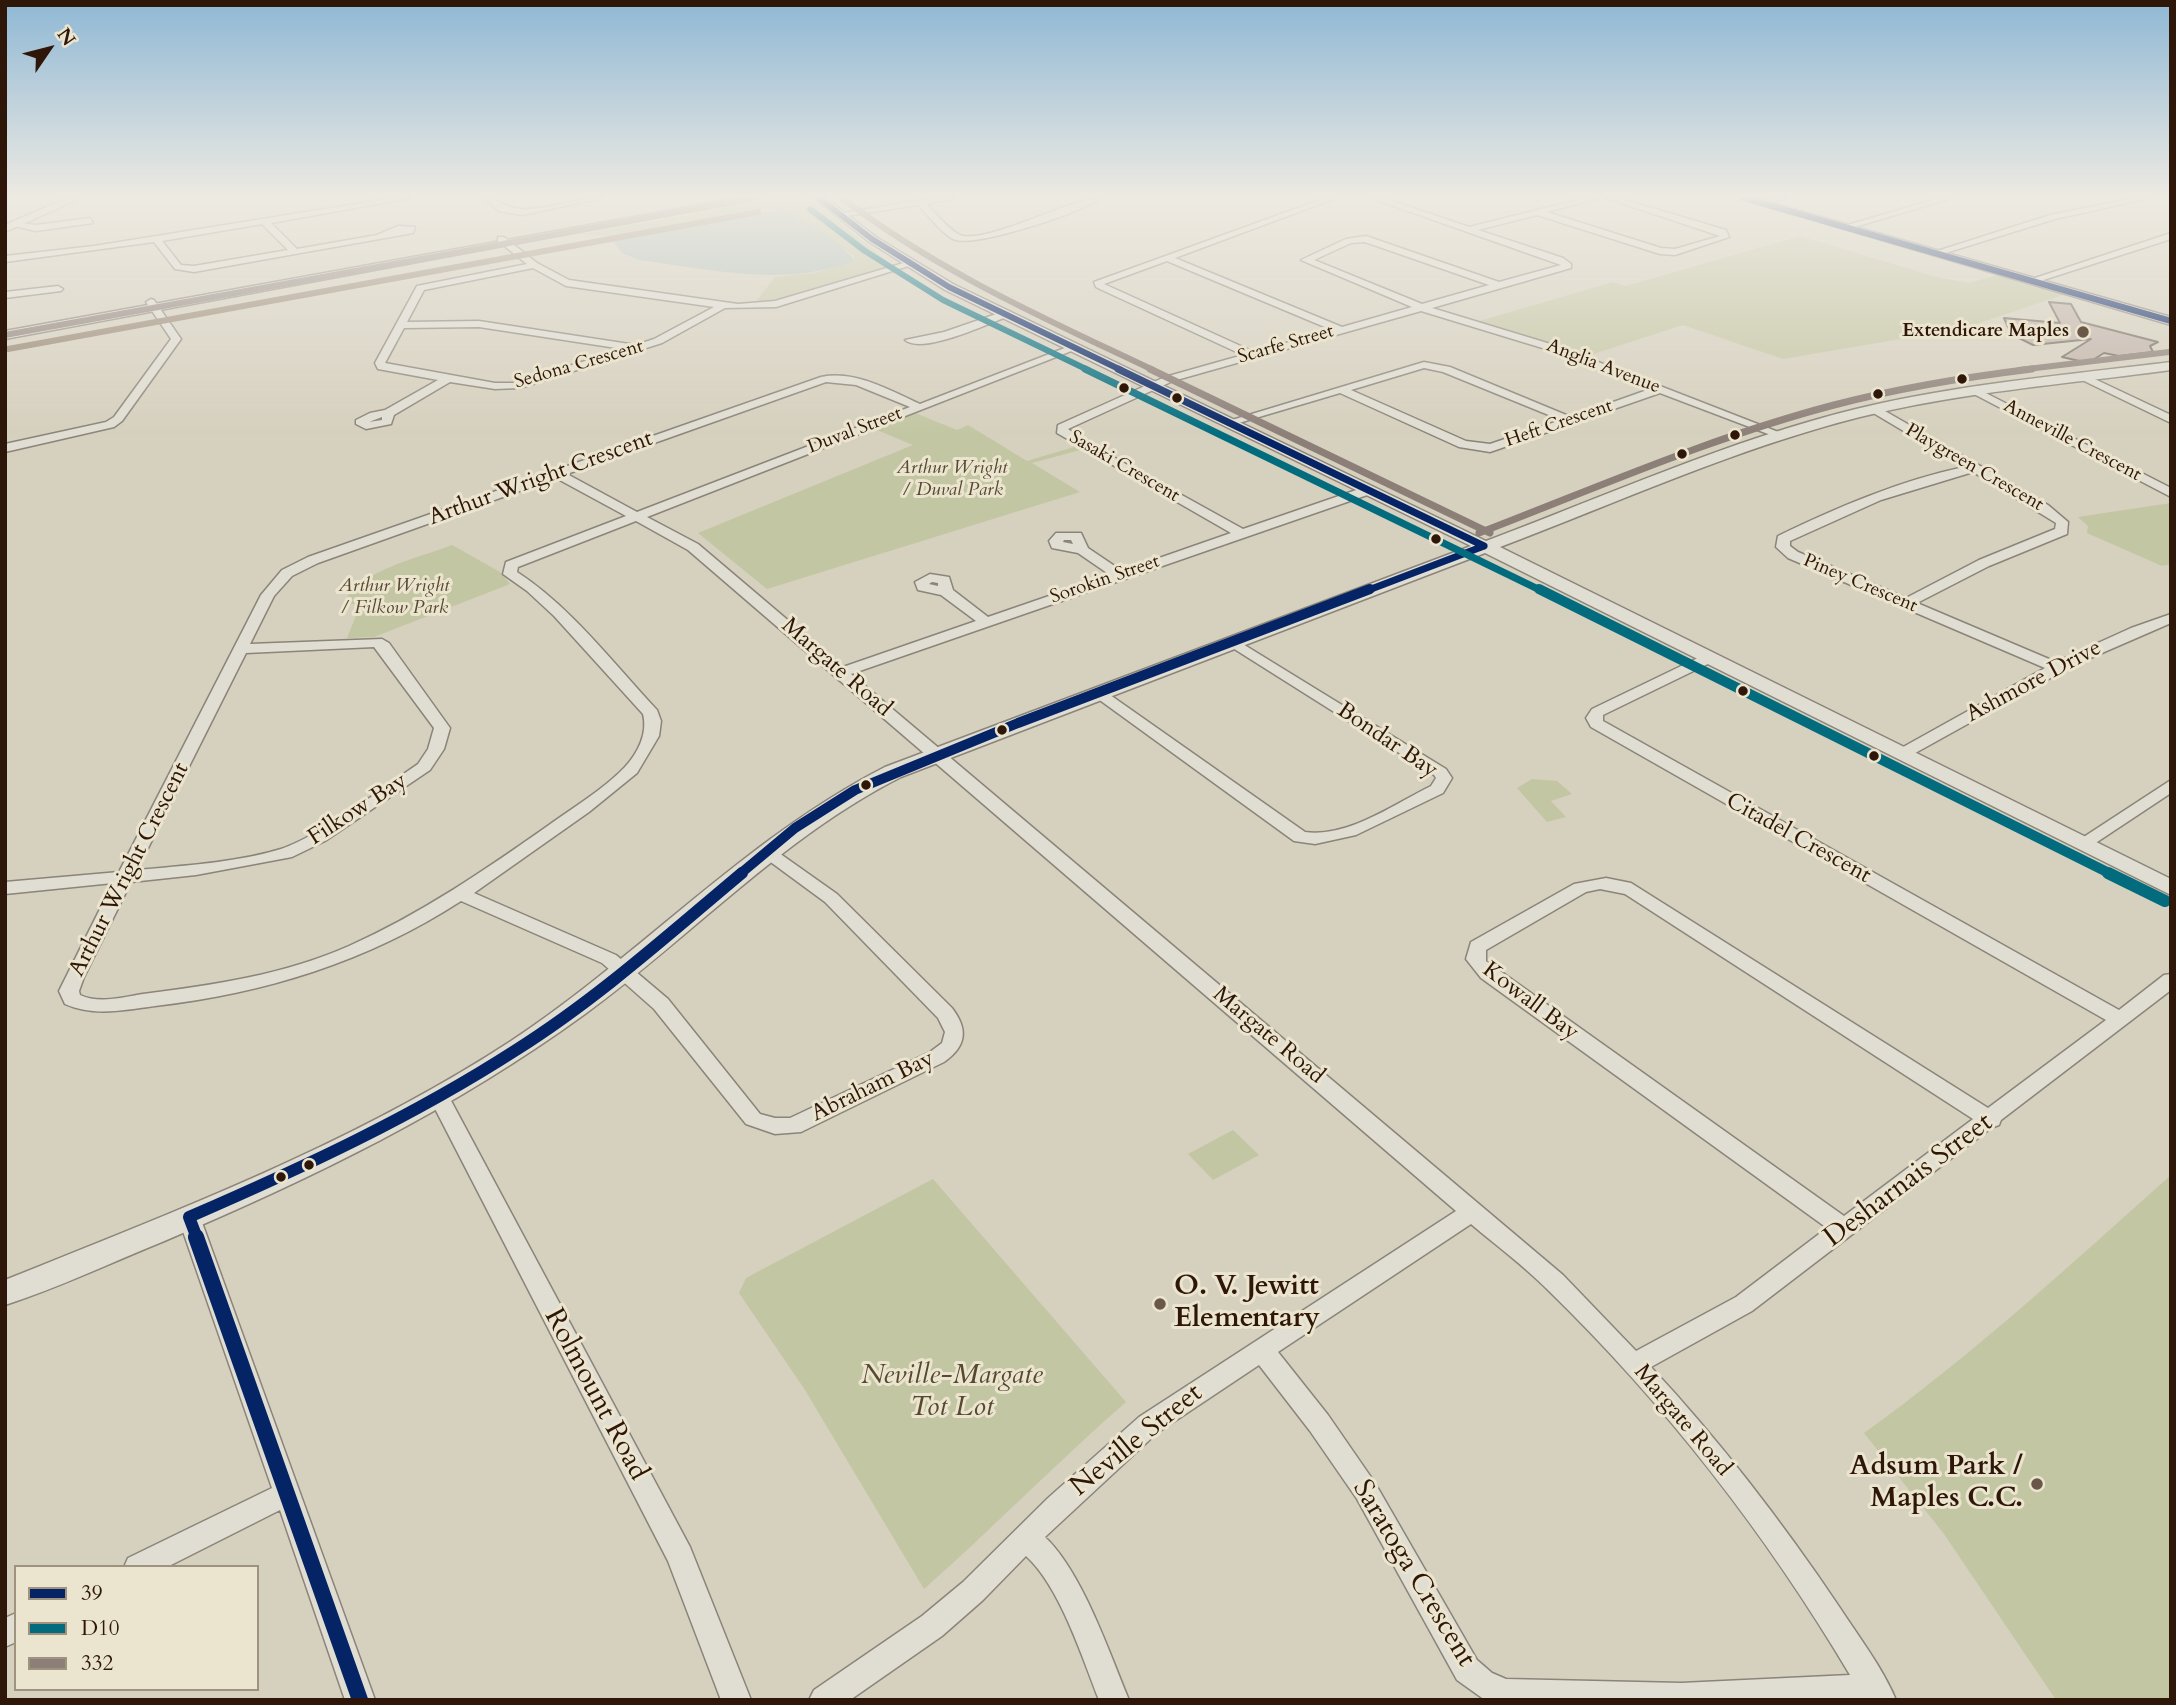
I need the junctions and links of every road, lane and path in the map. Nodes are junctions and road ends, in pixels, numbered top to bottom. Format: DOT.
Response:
graph roads {
  1 [pos="306,278"];
  2 [pos="472,278"];
  3 [pos="556,278"];
  4 [pos="865,278"];
  5 [pos="936,278"];
  6 [pos="1109,278"];
  7 [pos="1216,278"];
  8 [pos="1350,278"];
  9 [pos="1476,278"];
  10 [pos="1529,278"];
  11 [pos="2025,278"];
  12 [pos="2042,278"];
  13 [pos="2034,280"];
  14 [pos="1500,286"];
  15 [pos="37,292"];
  16 [pos="5,295"];
  17 [pos="153,305"];
  18 [pos="722,306"];
  19 [pos="1423,307"];
  20 [pos="1005,314"];
  21 [pos="2171,321"];
  22 [pos="399,325"];
  23 [pos="5,329"];
  24 [pos="1342,330"];
  25 [pos="5,335"];
  26 [pos="943,335"];
  27 [pos="636,348"];
  28 [pos="1074,348"];
  29 [pos="1253,355"];
  30 [pos="2171,366"];
  31 [pos="2082,376"];
  32 [pos="449,378"];
  33 [pos="1152,387"];
  34 [pos="1341,390"];
  35 [pos="1661,390"];
  36 [pos="1974,390"];
  37 [pos="918,407"];
  38 [pos="1874,409"];
  39 [pos="388,413"];
  40 [pos="1570,420"];
  41 [pos="2171,420"];
  42 [pos="1228,424"];
  43 [pos="1780,435"];
  44 [pos="5,449"];
  45 [pos="1974,468"];
  46 [pos="556,473"];
  47 [pos="1369,490"];
  48 [pos="2171,493"];
  49 [pos="637,515"];
  50 [pos="1240,533"];
  51 [pos="1484,546"];
  52 [pos="1082,550"];
  53 [pos="1119,575"];
  54 [pos="946,592"];
  55 [pos="1905,604"];
  56 [pos="2171,618"];
  57 [pos="985,621"];
  58 [pos="1233,642"];
  59 [pos="242,649"];
  60 [pos="1709,658"];
  61 [pos="2057,668"];
  62 [pos="842,672"];
  63 [pos="1098,693"];
  64 [pos="1902,754"];
  65 [pos="937,755"];
  66 [pos="2171,785"];
  67 [pos="2082,844"];
  68 [pos="766,852"];
  69 [pos="126,877"];
  70 [pos="5,888"];
  71 [pos="2171,888"];
  72 [pos="463,895"];
  73 [pos="622,973"];
  74 [pos="2171,980"];
  75 [pos="2120,1019"];
  76 [pos="439,1097"];
  77 [pos="1991,1120"];
  78 [pos="1473,1211"];
  79 [pos="190,1217"];
  80 [pos="1845,1228"];
  81 [pos="5,1293"];
  82 [pos="1261,1349"];
  83 [pos="1635,1363"];
  84 [pos="286,1494"];
  85 [pos="1026,1538"];
  86 [pos="142,1565"];
  87 [pos="1878,1694"];
  88 [pos="360,1700"];
  89 [pos="736,1700"];
  90 [pos="824,1700"];
  91 [pos="1114,1700"];
  1 -- 17 [label="street"];
  2 -- 22 [label="street, Sedona Crescent"];
  3 -- 18 [label="street"];
  4 -- 18 [label="street"];
  5 -- 20 [label="street"];
  6 -- 29 [label="street"];
  7 -- 24 [label="street"];
  8 -- 19 [label="street, Anglia Avenue"];
  9 -- 14 [label="street, Anglia Avenue"];
  10 -- 14 [label="street, Scarfe Street"];
  11 -- 13 [label="street"];
  12 -- 13 [label="street"];
  13 -- 21 [label="street"];
  14 -- 19 [label="street, Scarfe Street"];
  15 -- 16 [label="street"];
  17 -- 23 [label="street"];
  17 -- 25 [label="street"];
  17 -- 44 [label="street"];
  18 -- 27 [label="street, Sedona Crescent"];
  19 -- 24 [label="street, Scarfe Street"];
  19 -- 35 [label="street, Anglia Avenue"];
  20 -- 26 [label="street"];
  20 -- 28 [label="street"];
  22 -- 27 [label="street"];
  22 -- 32 [label="street, Sedona Crescent"];
  24 -- 29 [label="street, Scarfe Street"];
  27 -- 32 [label="street, Sedona Crescent"];
  28 -- 33 [label="street"];
  28 -- 37 [label="street, Duval Street"];
  29 -- 33 [label="street, Scarfe Street"];
  30 -- 31 [label="street"];
  31 -- 36 [label="street"];
  31 -- 41 [label="street"];
  32 -- 39 [label="street"];
  33 -- 42 [label="street"];
  33 -- 50 [label="street, Sasaki Crescent"];
  34 -- 40 [label="street"];
  34 -- 40 [label="street, Heft Crescent"];
  34 -- 42 [label="street"];
  35 -- 40 [label="street, Heft Crescent"];
  35 -- 43 [label="street, Anglia Avenue"];
  36 -- 38 [label="street"];
  36 -- 48 [label="street, Anneville Crescent"];
  37 -- 46 [label="street, Arthur Wright Crescent"];
  37 -- 49 [label="street, Duval Street"];
  38 -- 43 [label="street"];
  38 -- 45 [label="street, Playgreen Crescent"];
  42 -- 47 [label="street"];
  43 -- 51 [label="street"];
  45 -- 55 [label="street, Playgreen Crescent"];
  45 -- 55 [label="street, Piney Crescent"];
  46 -- 49 [label="street, Margate Road"];
  46 -- 59 [label="street, Arthur Wright Crescent"];
  47 -- 50 [label="street, Sorokin Street"];
  47 -- 51 [label="street"];
  49 -- 62 [label="street, Margate Road"];
  49 -- 72 [label="street, Arthur Wright Crescent"];
  50 -- 53 [label="street, Sorokin Street"];
  51 -- 58 [label="street"];
  51 -- 60 [label="street"];
  52 -- 53 [label="street"];
  53 -- 57 [label="street, Sorokin Street"];
  54 -- 57 [label="street"];
  55 -- 61 [label="street, Piney Crescent"];
  56 -- 61 [label="street, Ashmore Drive"];
  57 -- 62 [label="street, Sorokin Street"];
  58 -- 63 [label="street"];
  58 -- 63 [label="street, Bondar Bay"];
  59 -- 69 [label="street, Arthur Wright Crescent"];
  59 -- 69 [label="street, Filkow Bay"];
  60 -- 64 [label="street"];
  60 -- 75 [label="street, Citadel Crescent"];
  61 -- 64 [label="street, Ashmore Drive"];
  62 -- 65 [label="street, Margate Road"];
  63 -- 65 [label="street"];
  64 -- 67 [label="street"];
  65 -- 68 [label="street"];
  65 -- 78 [label="street, Margate Road"];
  66 -- 67 [label="street"];
  67 -- 71 [label="street"];
  68 -- 73 [label="street"];
  68 -- 73 [label="street, Abraham Bay"];
  69 -- 70 [label="street, Filkow Bay"];
  69 -- 72 [label="street, Arthur Wright Crescent"];
  72 -- 73 [label="street"];
  73 -- 76 [label="street"];
  74 -- 75 [label="street, Desharnais Street"];
  75 -- 77 [label="street, Desharnais Street"];
  76 -- 79 [label="street"];
  76 -- 89 [label="street, Rolmount Road"];
  77 -- 80 [label="street, Desharnais Street"];
  77 -- 80 [label="street, Kowall Bay"];
  78 -- 82 [label="street, Neville Street"];
  78 -- 83 [label="street, Margate Road"];
  79 -- 81 [label="street"];
  79 -- 84 [label="street"];
  80 -- 83 [label="street, Desharnais Street"];
  82 -- 85 [label="street, Neville Street"];
  82 -- 87 [label="street, Saratoga Crescent"];
  83 -- 87 [label="street, Margate Road"];
  84 -- 86 [label="street"];
  84 -- 88 [label="street"];
  85 -- 90 [label="street, Neville Street"];
  85 -- 91 [label="street"];
}
